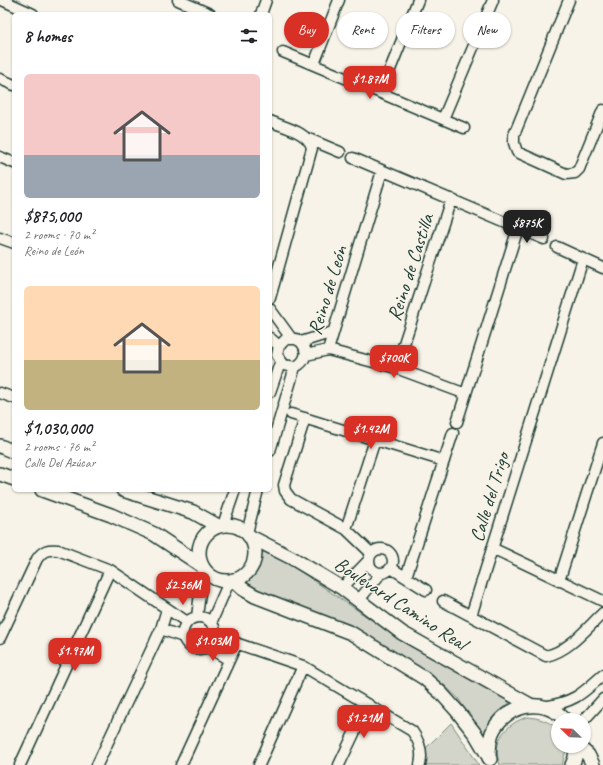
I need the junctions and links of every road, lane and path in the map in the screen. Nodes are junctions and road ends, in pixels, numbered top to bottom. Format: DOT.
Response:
graph roads {
  1 [pos="2,0"];
  2 [pos="178,0"];
  3 [pos="266,0"];
  4 [pos="339,0"];
  5 [pos="418,0"];
  6 [pos="493,0"];
  7 [pos="569,0"];
  8 [pos="189,2"];
  9 [pos="29,12"];
  10 [pos="206,12"];
  11 [pos="262,12"];
  12 [pos="284,52"];
  13 [pos="314,64"];
  14 [pos="0,79"];
  15 [pos="12,84"];
  16 [pos="381,92"];
  17 [pos="603,110"];
  18 [pos="443,119"];
  19 [pos="272,122"];
  20 [pos="464,128"];
  21 [pos="309,139"];
  22 [pos="340,152"];
  23 [pos="0,157"];
  24 [pos="353,158"];
  25 [pos="12,162"];
  26 [pos="382,171"];
  27 [pos="451,199"];
  28 [pos="518,228"];
  29 [pos="0,238"];
  30 [pos="544,239"];
  31 [pos="12,242"];
  32 [pos="557,247"];
  33 [pos="583,259"];
  34 [pos="603,268"];
  35 [pos="272,291"];
  36 [pos="272,311"];
  37 [pos="333,332"];
  38 [pos="272,340"];
  39 [pos="296,340"];
  40 [pos="279,346"];
  41 [pos="328,350"];
  42 [pos="306,355"];
  43 [pos="280,363"];
  44 [pos="295,367"];
  45 [pos="396,368"];
  46 [pos="272,386"];
  47 [pos="0,393"];
  48 [pos="466,394"];
  49 [pos="12,395"];
  50 [pos="291,414"];
  51 [pos="305,418"];
  52 [pos="457,422"];
  53 [pos="453,433"];
  54 [pos="375,440"];
  55 [pos="603,443"];
  56 [pos="272,444"];
  57 [pos="0,446"];
  58 [pos="12,451"];
  59 [pos="444,461"];
  60 [pos="0,474"];
  61 [pos="12,478"];
  62 [pos="48,492"];
  63 [pos="129,492"];
  64 [pos="234,492"];
  65 [pos="258,492"];
  66 [pos="220,526"];
  67 [pos="346,530"];
  68 [pos="248,534"];
  69 [pos="492,548"];
  70 [pos="370,557"];
  71 [pos="202,567"];
  72 [pos="391,568"];
  73 [pos="110,570"];
  74 [pos="381,573"];
  75 [pos="406,577"];
  76 [pos="231,581"];
  77 [pos="559,581"];
  78 [pos="342,588"];
  79 [pos="426,590"];
  80 [pos="359,600"];
  81 [pos="443,601"];
  82 [pos="603,601"];
  83 [pos="167,609"];
  84 [pos="603,613"];
  85 [pos="471,616"];
  86 [pos="197,617"];
  87 [pos="187,622"];
  88 [pos="211,623"];
  89 [pos="161,629"];
  90 [pos="215,636"];
  91 [pos="183,637"];
  92 [pos="0,638"];
  93 [pos="237,643"];
  94 [pos="208,647"];
  95 [pos="229,660"];
  96 [pos="303,666"];
  97 [pos="603,675"];
  98 [pos="603,699"];
  99 [pos="368,704"];
  100 [pos="536,706"];
  101 [pos="555,713"];
  102 [pos="590,713"];
  103 [pos="576,753"];
  104 [pos="585,753"];
  105 [pos="491,762"];
  106 [pos="20,765"];
  107 [pos="97,765"];
  108 [pos="181,765"];
  109 [pos="259,765"];
  110 [pos="339,765"];
  111 [pos="420,765"];
  112 [pos="572,765"];
  113 [pos="593,765"];
  1 -- 9 [label="street"];
  2 -- 8 [label="street"];
  3 -- 11 [label="street"];
  4 -- 13 [label="street"];
  5 -- 16 [label="street"];
  6 -- 18 [label="street"];
  7 -- 17 [label="street"];
  8 -- 10 [label="street"];
  12 -- 13 [label="street"];
  13 -- 16 [label="street"];
  14 -- 15 [label="street"];
  16 -- 18 [label="street"];
  18 -- 20 [label="street"];
  19 -- 21 [label="street"];
  21 -- 22 [label="street"];
  21 -- 35 [label="street"];
  23 -- 25 [label="street"];
  24 -- 26 [label="street"];
  26 -- 27 [label="street"];
  26 -- 37 [label="street, Reino de León"];
  27 -- 28 [label="street"];
  27 -- 45 [label="street, Reino de Castilla"];
  28 -- 30 [label="street"];
  28 -- 48 [label="street"];
  29 -- 31 [label="street"];
  32 -- 33 [label="street"];
  33 -- 34 [label="street"];
  33 -- 69 [label="street, Calle del Trigo"];
  36 -- 39 [label="street"];
  37 -- 39 [label="street"];
  37 -- 41 [label="street, Reino de León"];
  38 -- 40 [label="street"];
  39 -- 40 [label="street"];
  39 -- 42 [label="street"];
  40 -- 43 [label="street"];
  41 -- 42 [label="street"];
  41 -- 45 [label="street, Reino de León"];
  42 -- 44 [label="street"];
  43 -- 44 [label="street"];
  43 -- 46 [label="street"];
  44 -- 56 [label="street"];
  45 -- 48 [label="street, Reino de León"];
  47 -- 49 [label="street"];
  48 -- 52 [label="street"];
  50 -- 51 [label="street"];
  51 -- 54 [label="street"];
  51 -- 67 [label="street"];
  53 -- 59 [label="street"];
  54 -- 59 [label="street"];
  54 -- 67 [label="street"];
  55 -- 77 [label="street"];
  57 -- 58 [label="street"];
  59 -- 75 [label="street"];
  60 -- 61 [label="street"];
  62 -- 71 [label="street"];
  63 -- 66 [label="street"];
  64 -- 66 [label="street"];
  65 -- 68 [label="street"];
  66 -- 68 [label="street"];
  66 -- 71 [label="street"];
  67 -- 70 [label="street"];
  68 -- 76 [label="street"];
  68 -- 78 [label="street, Boulevard Camino Real"];
  69 -- 77 [label="street"];
  69 -- 85 [label="street, Calle del Trigo"];
  70 -- 72 [label="street"];
  70 -- 74 [label="street"];
  70 -- 78 [label="street"];
  71 -- 76 [label="street"];
  71 -- 86 [label="street"];
  72 -- 74 [label="street"];
  72 -- 75 [label="street"];
  73 -- 83 [label="street"];
  73 -- 92 [label="street"];
  73 -- 106 [label="street"];
  74 -- 80 [label="street"];
  75 -- 79 [label="street"];
  76 -- 88 [label="street"];
  76 -- 105 [label="street"];
  77 -- 82 [label="street"];
  78 -- 80 [label="street, Boulevard Camino Real"];
  80 -- 100 [label="street, Boulevard Camino Real"];
  81 -- 85 [label="street"];
  83 -- 87 [label="street"];
  83 -- 89 [label="street"];
  84 -- 85 [label="street"];
  86 -- 87 [label="street"];
  86 -- 88 [label="street"];
  87 -- 91 [label="street"];
  88 -- 90 [label="street"];
  89 -- 91 [label="street"];
  89 -- 107 [label="street"];
  90 -- 93 [label="street"];
  90 -- 94 [label="street"];
  91 -- 94 [label="street"];
  93 -- 95 [label="street"];
  93 -- 96 [label="street"];
  94 -- 95 [label="street"];
  95 -- 108 [label="street"];
  96 -- 99 [label="street"];
  96 -- 109 [label="street"];
  97 -- 100 [label="street"];
  98 -- 102 [label="street"];
  99 -- 110 [label="street"];
  99 -- 111 [label="street"];
  100 -- 101 [label="street, Boulevard Camino Real"];
  100 -- 105 [label="street"];
  103 -- 112 [label="street"];
  104 -- 113 [label="street"];
}
